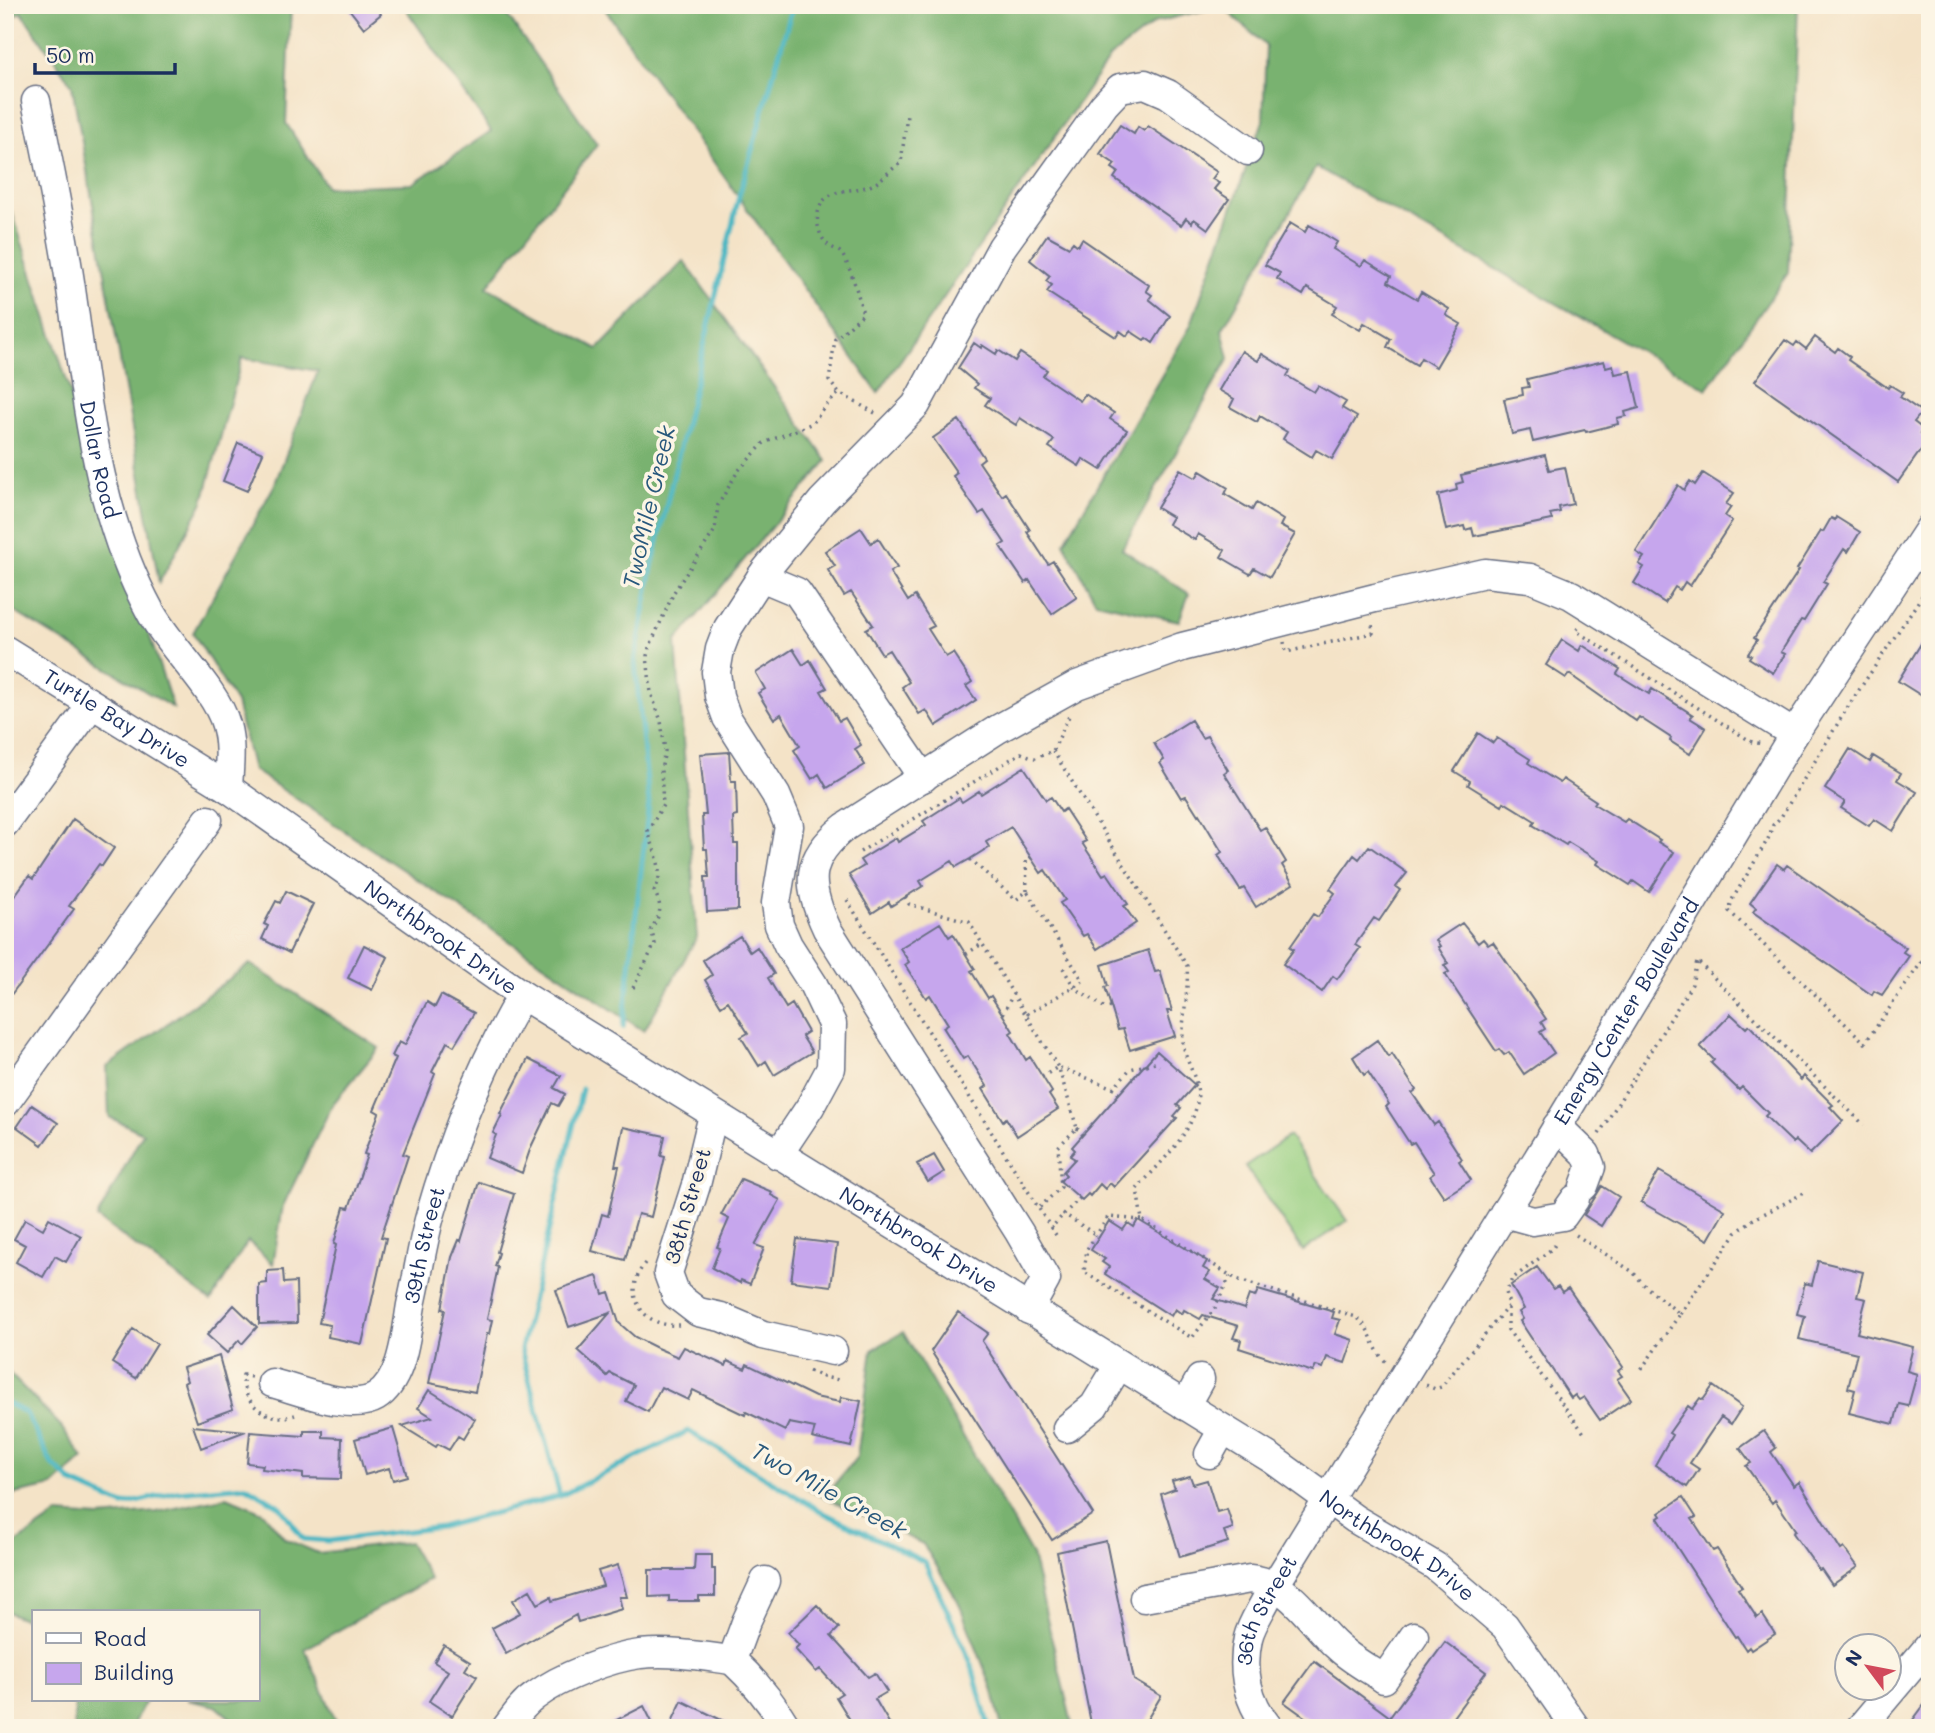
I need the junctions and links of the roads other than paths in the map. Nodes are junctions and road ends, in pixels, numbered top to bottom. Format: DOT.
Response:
graph roads {
  1 [pos="36,101"];
  2 [pos="1248,151"];
  3 [pos="1928,534"];
  4 [pos="761,577"];
  5 [pos="5,650"];
  6 [pos="92,704"];
  7 [pos="1790,741"];
  8 [pos="923,778"];
  9 [pos="228,788"];
  10 [pos="208,820"];
  11 [pos="9,833"];
  12 [pos="522,995"];
  13 [pos="5,1103"];
  14 [pos="713,1115"];
  15 [pos="1557,1126"];
  16 [pos="778,1155"];
  17 [pos="1504,1213"];
  18 [pos="1029,1310"];
  19 [pos="833,1351"];
  20 [pos="1119,1365"];
  21 [pos="1200,1379"];
  22 [pos="272,1383"];
  23 [pos="1185,1406"];
  24 [pos="1067,1428"];
  25 [pos="1223,1429"];
  26 [pos="1209,1454"];
  27 [pos="1328,1499"];
  28 [pos="765,1581"];
  29 [pos="1274,1585"];
  30 [pos="1144,1598"];
  31 [pos="1414,1636"];
  32 [pos="1930,1645"];
  33 [pos="732,1660"];
  34 [pos="506,1728"];
  35 [pos="788,1728"];
  36 [pos="1269,1728"];
  37 [pos="1576,1728"];
  38 [pos="1860,1728"];
  1 -- 9 [label="street, Dollar Road"];
  2 -- 4 [label="street"];
  3 -- 7 [label="street, Energy Center Boulevard"];
  4 -- 8 [label="street"];
  4 -- 16 [label="street"];
  5 -- 6 [label="street, Turtle Bay Drive"];
  6 -- 9 [label="street, Turtle Bay Drive"];
  6 -- 11 [label="street"];
  7 -- 8 [label="street"];
  7 -- 15 [label="street, Energy Center Boulevard"];
  8 -- 18 [label="street"];
  9 -- 12 [label="street, Northbrook Drive"];
  10 -- 13 [label="street"];
  12 -- 14 [label="street, Northbrook Drive"];
  12 -- 22 [label="street, 39th Street"];
  14 -- 16 [label="street, Northbrook Drive"];
  14 -- 19 [label="street, 38th Street"];
  15 -- 17 [label="street, Energy Center Boulevard"];
  15 -- 17 [label="street"];
  16 -- 18 [label="street, Northbrook Drive"];
  17 -- 27 [label="street, Energy Center Boulevard"];
  18 -- 20 [label="street, Northbrook Drive"];
  20 -- 23 [label="street, Northbrook Drive"];
  20 -- 24 [label="street"];
  21 -- 23 [label="street"];
  23 -- 25 [label="street, Northbrook Drive"];
  25 -- 26 [label="street"];
  25 -- 27 [label="street, Northbrook Drive"];
  27 -- 29 [label="street, 36th Street"];
  27 -- 37 [label="street, Northbrook Drive"];
  28 -- 33 [label="street"];
  29 -- 30 [label="street"];
  29 -- 31 [label="street"];
  29 -- 36 [label="street, 36th Street"];
  32 -- 38 [label="street"];
  33 -- 34 [label="street"];
  33 -- 35 [label="street"];
}
